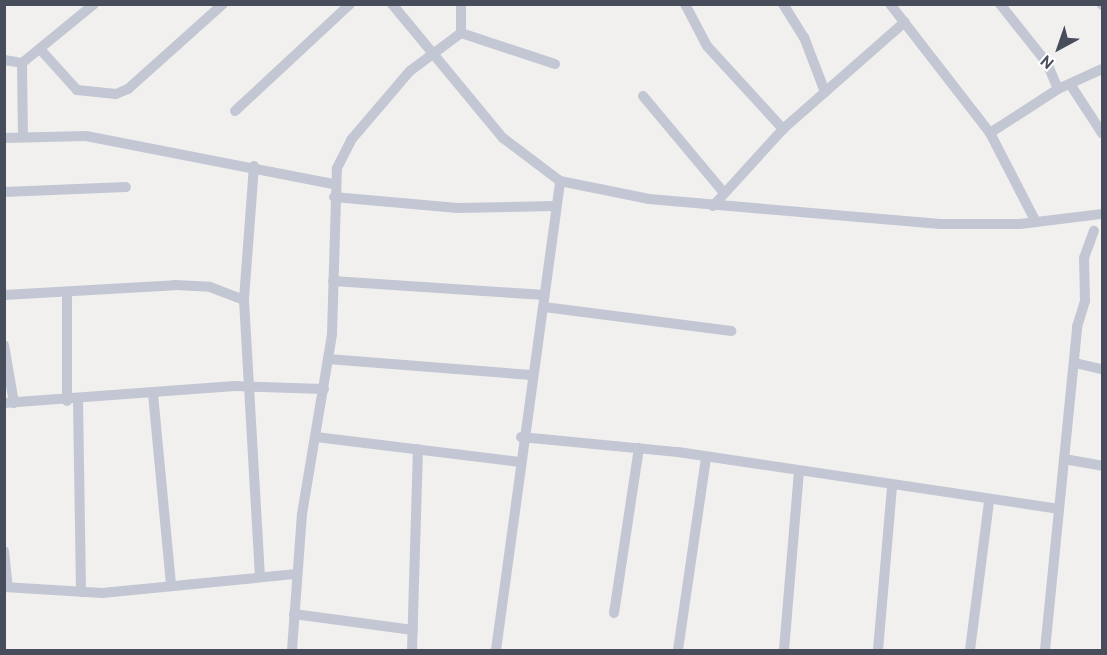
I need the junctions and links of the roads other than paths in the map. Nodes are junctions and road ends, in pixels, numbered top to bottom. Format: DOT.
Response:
graph roads {
  1 [pos="223,4"];
  2 [pos="350,4"];
  3 [pos="392,4"];
  4 [pos="461,4"];
  5 [pos="685,4"];
  6 [pos="783,4"];
  7 [pos="890,4"];
  8 [pos="1000,4"];
  9 [pos="88,6"];
  10 [pos="904,22"];
  11 [pos="461,33"];
  12 [pos="40,49"];
  13 [pos="434,52"];
  14 [pos="4,60"];
  15 [pos="22,63"];
  16 [pos="555,64"];
  17 [pos="1102,69"];
  18 [pos="1070,84"];
  19 [pos="1058,89"];
  20 [pos="825,92"];
  21 [pos="644,96"];
  22 [pos="235,111"];
  23 [pos="783,129"];
  24 [pos="990,133"];
  25 [pos="1102,133"];
  26 [pos="23,136"];
  27 [pos="4,138"];
  28 [pos="254,166"];
  29 [pos="560,181"];
  30 [pos="334,184"];
  31 [pos="126,187"];
  32 [pos="4,192"];
  33 [pos="724,193"];
  34 [pos="334,197"];
  35 [pos="554,206"];
  36 [pos="713,206"];
  37 [pos="1098,215"];
  38 [pos="1036,222"];
  39 [pos="1094,231"];
  40 [pos="1102,240"];
  41 [pos="333,281"];
  42 [pos="67,293"];
  43 [pos="4,295"];
  44 [pos="244,300"];
  45 [pos="544,301"];
  46 [pos="731,331"];
  47 [pos="4,345"];
  48 [pos="328,359"];
  49 [pos="1075,363"];
  50 [pos="1102,369"];
  51 [pos="531,375"];
  52 [pos="246,387"];
  53 [pos="324,389"];
  54 [pos="153,394"];
  55 [pos="72,401"];
  56 [pos="9,403"];
  57 [pos="316,437"];
  58 [pos="521,437"];
  59 [pos="639,448"];
  60 [pos="418,449"];
  61 [pos="706,457"];
  62 [pos="1064,459"];
  63 [pos="519,462"];
  64 [pos="1102,466"];
  65 [pos="798,472"];
  66 [pos="892,487"];
  67 [pos="989,501"];
  68 [pos="1058,509"];
  69 [pos="4,550"];
  70 [pos="297,574"];
  71 [pos="260,576"];
  72 [pos="171,586"];
  73 [pos="6,587"];
  74 [pos="81,592"];
  75 [pos="614,613"];
  76 [pos="294,614"];
  77 [pos="413,630"];
  78 [pos="291,651"];
  79 [pos="412,651"];
  80 [pos="496,651"];
  81 [pos="678,651"];
  82 [pos="784,651"];
  83 [pos="878,651"];
  84 [pos="970,651"];
  85 [pos="1045,651"];
  1 -- 12 [label="street"];
  2 -- 22 [label="street"];
  3 -- 13 [label="street"];
  4 -- 11 [label="street"];
  5 -- 23 [label="street"];
  6 -- 20 [label="street"];
  7 -- 10 [label="street"];
  8 -- 19 [label="street"];
  9 -- 12 [label="street"];
  10 -- 20 [label="street"];
  10 -- 24 [label="street"];
  11 -- 13 [label="street"];
  11 -- 16 [label="street"];
  12 -- 15 [label="street"];
  13 -- 29 [label="street"];
  13 -- 30 [label="street"];
  14 -- 15 [label="street"];
  15 -- 26 [label="street"];
  17 -- 18 [label="street"];
  18 -- 19 [label="street"];
  18 -- 25 [label="street"];
  19 -- 24 [label="street"];
  20 -- 23 [label="street"];
  21 -- 33 [label="street"];
  23 -- 33 [label="street"];
  24 -- 38 [label="street"];
  26 -- 27 [label="street"];
  26 -- 28 [label="street"];
  28 -- 30 [label="street"];
  28 -- 44 [label="street"];
  29 -- 35 [label="street"];
  29 -- 36 [label="street"];
  30 -- 34 [label="street"];
  31 -- 32 [label="street"];
  33 -- 36 [label="street"];
  34 -- 35 [label="street"];
  34 -- 41 [label="street"];
  35 -- 45 [label="street"];
  36 -- 38 [label="street"];
  37 -- 38 [label="street"];
  37 -- 39 [label="street"];
  39 -- 40 [label="street"];
  39 -- 49 [label="street"];
  41 -- 45 [label="street"];
  41 -- 48 [label="street"];
  42 -- 43 [label="street"];
  42 -- 44 [label="street"];
  42 -- 55 [label="street"];
  44 -- 52 [label="street"];
  45 -- 46 [label="street"];
  45 -- 51 [label="street"];
  47 -- 56 [label="street"];
  48 -- 51 [label="street"];
  48 -- 53 [label="street"];
  49 -- 50 [label="street"];
  49 -- 62 [label="street"];
  51 -- 58 [label="street"];
  52 -- 53 [label="street"];
  52 -- 54 [label="street"];
  52 -- 71 [label="street"];
  53 -- 57 [label="street"];
  54 -- 55 [label="street"];
  54 -- 72 [label="street"];
  55 -- 56 [label="street"];
  55 -- 74 [label="street"];
  57 -- 60 [label="street"];
  57 -- 70 [label="street"];
  58 -- 59 [label="street"];
  58 -- 63 [label="street"];
  59 -- 61 [label="street"];
  59 -- 75 [label="street"];
  60 -- 63 [label="street"];
  60 -- 77 [label="street"];
  61 -- 65 [label="street"];
  61 -- 81 [label="street"];
  62 -- 64 [label="street"];
  62 -- 68 [label="street"];
  63 -- 80 [label="street"];
  65 -- 66 [label="street"];
  65 -- 82 [label="street"];
  66 -- 67 [label="street"];
  66 -- 83 [label="street"];
  67 -- 68 [label="street"];
  67 -- 84 [label="street"];
  68 -- 85 [label="street"];
  69 -- 73 [label="street"];
  70 -- 71 [label="street"];
  70 -- 76 [label="street"];
  71 -- 72 [label="street"];
  72 -- 74 [label="street"];
  73 -- 74 [label="street"];
  76 -- 77 [label="street"];
  76 -- 78 [label="street"];
  77 -- 79 [label="street"];
}
